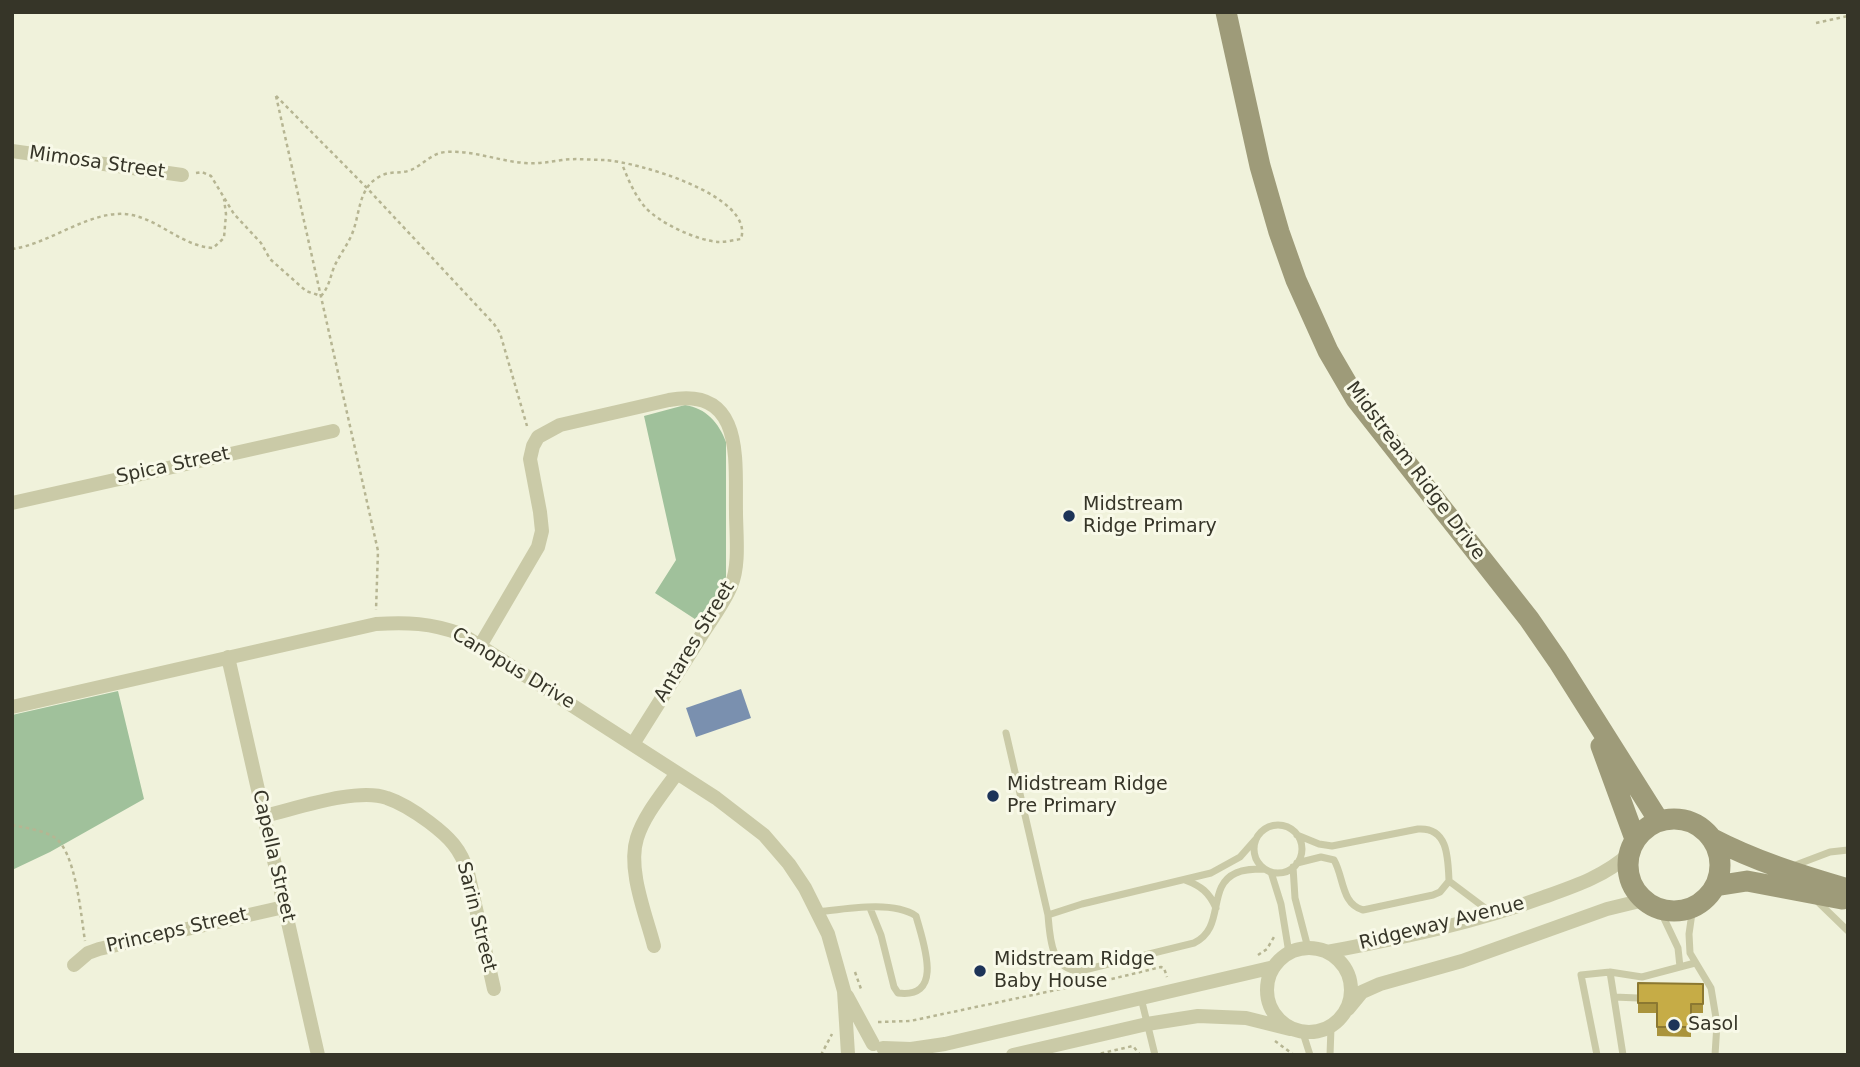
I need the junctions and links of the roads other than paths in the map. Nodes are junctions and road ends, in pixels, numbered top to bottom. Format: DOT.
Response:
graph roads {
  1 [pos="1226,12"];
  2 [pos="12,151"];
  3 [pos="182,174"];
  4 [pos="334,431"];
  5 [pos="12,503"];
  6 [pos="480,646"];
  7 [pos="228,657"];
  8 [pos="12,707"];
  9 [pos="1588,709"];
  10 [pos="1006,733"];
  11 [pos="633,744"];
  12 [pos="677,773"];
  13 [pos="264,816"];
  14 [pos="1659,821"];
  15 [pos="1297,835"];
  16 [pos="1711,838"];
  17 [pos="1255,841"];
  18 [pos="1632,847"];
  19 [pos="1848,850"];
  20 [pos="1295,865"];
  21 [pos="1268,870"];
  22 [pos="1783,870"];
  23 [pos="1184,880"];
  24 [pos="1449,881"];
  25 [pos="1715,886"];
  26 [pos="1848,888"];
  27 [pos="1810,894"];
  28 [pos="1848,900"];
  29 [pos="1652,904"];
  30 [pos="1693,906"];
  31 [pos="284,907"];
  32 [pos="870,908"];
  33 [pos="1216,909"];
  34 [pos="818,912"];
  35 [pos="1048,915"];
  36 [pos="1494,915"];
  37 [pos="1848,931"];
  38 [pos="654,946"];
  39 [pos="1308,948"];
  40 [pos="1327,952"];
  41 [pos="1289,953"];
  42 [pos="1695,963"];
  43 [pos="74,965"];
  44 [pos="1274,967"];
  45 [pos="1680,967"];
  46 [pos="1610,972"];
  47 [pos="494,989"];
  48 [pos="844,991"];
  49 [pos="1141,998"];
  50 [pos="1614,998"];
  51 [pos="1638,998"];
  52 [pos="1703,998"];
  53 [pos="1713,998"];
  54 [pos="1348,1009"];
  55 [pos="1147,1024"];
  56 [pos="1331,1028"];
  57 [pos="1297,1031"];
  58 [pos="883,1049"];
  59 [pos="848,1054"];
  60 [pos="318,1055"];
  61 [pos="1013,1055"];
  62 [pos="1155,1055"];
  63 [pos="1310,1055"];
  64 [pos="1329,1055"];
  65 [pos="1597,1055"];
  66 [pos="1623,1055"];
  67 [pos="1715,1055"];
  1 -- 9 [label="street, Midstream Ridge Drive"];
  2 -- 3 [label="street, Mimosa Street"];
  4 -- 5 [label="street, Spica Street"];
  6 -- 7 [label="street, Canopus Drive"];
  6 -- 11 [label="street, Canopus Drive"];
  6 -- 11 [label="street, Antares Street"];
  7 -- 8 [label="street, Canopus Drive"];
  7 -- 13 [label="street, Capella Street"];
  9 -- 14 [label="street, Midstream Ridge Drive"];
  9 -- 18 [label="street, Midstream Ridge Drive"];
  10 -- 35 [label="lane"];
  11 -- 12 [label="street, Canopus Drive"];
  12 -- 34 [label="street, Canopus Drive"];
  12 -- 38 [label="street"];
  13 -- 31 [label="street, Capella Street"];
  13 -- 47 [label="street, Sarin Street"];
  14 -- 16 [label="street"];
  14 -- 18 [label="street"];
  15 -- 17 [label="lane"];
  15 -- 20 [label="lane"];
  15 -- 24 [label="lane"];
  16 -- 22 [label="street"];
  16 -- 25 [label="street"];
  17 -- 21 [label="lane"];
  17 -- 23 [label="lane"];
  18 -- 29 [label="street"];
  18 -- 36 [label="street, Ridgeway Avenue"];
  19 -- 22 [label="lane"];
  20 -- 21 [label="lane"];
  20 -- 24 [label="lane"];
  20 -- 39 [label="lane"];
  21 -- 33 [label="lane"];
  21 -- 41 [label="lane"];
  22 -- 26 [label="street"];
  23 -- 33 [label="lane"];
  23 -- 35 [label="lane"];
  24 -- 36 [label="lane"];
  25 -- 27 [label="street"];
  25 -- 30 [label="street"];
  27 -- 28 [label="street"];
  27 -- 37 [label="lane"];
  29 -- 30 [label="street"];
  29 -- 45 [label="lane"];
  29 -- 54 [label="street, Ridgeway Avenue"];
  30 -- 42 [label="lane"];
  31 -- 43 [label="street, Princeps Street"];
  31 -- 60 [label="street, Capella Street"];
  32 -- 32 [label="lane"];
  32 -- 34 [label="lane"];
  33 -- 35 [label="lane"];
  34 -- 48 [label="street, Canopus Drive"];
  36 -- 40 [label="street, Ridgeway Avenue"];
  39 -- 40 [label="street"];
  39 -- 41 [label="street"];
  40 -- 54 [label="street"];
  41 -- 44 [label="street"];
  42 -- 45 [label="lane"];
  42 -- 53 [label="lane"];
  44 -- 49 [label="street"];
  44 -- 57 [label="street"];
  45 -- 46 [label="lane"];
  46 -- 50 [label="lane"];
  46 -- 65 [label="lane"];
  48 -- 58 [label="street, Canopus Drive"];
  48 -- 59 [label="street, Canopus Drive"];
  49 -- 55 [label="lane"];
  49 -- 58 [label="street"];
  50 -- 51 [label="lane"];
  50 -- 66 [label="lane"];
  52 -- 53 [label="lane"];
  53 -- 67 [label="lane"];
  54 -- 56 [label="street"];
  55 -- 57 [label="street"];
  55 -- 61 [label="street"];
  55 -- 62 [label="lane"];
  56 -- 57 [label="street"];
  56 -- 64 [label="lane"];
  57 -- 63 [label="lane"];
  58 -- 59 [label="street"];
}
